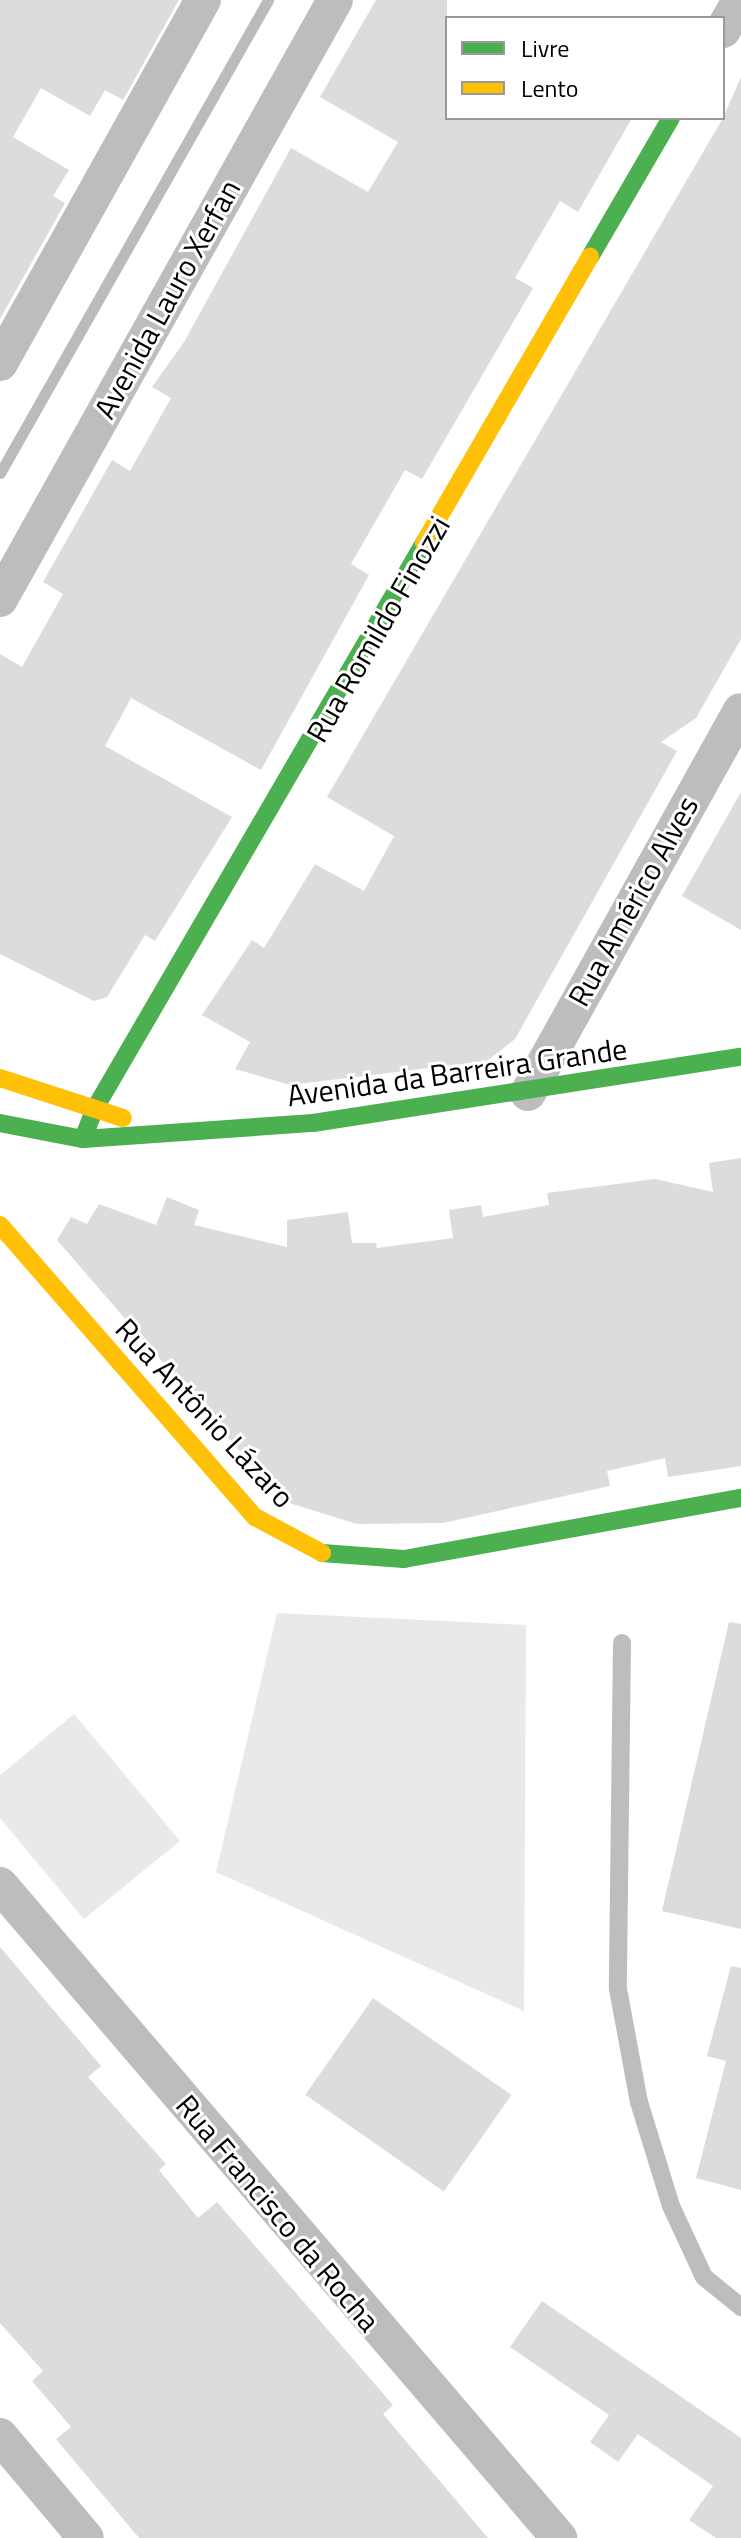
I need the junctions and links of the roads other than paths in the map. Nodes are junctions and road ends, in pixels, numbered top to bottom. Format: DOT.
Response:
graph roads {
  1 [pos="203,0"];
  2 [pos="335,0"];
  3 [pos="740,0"];
  4 [pos="725,26"];
  5 [pos="670,120"];
  6 [pos="0,363"];
  7 [pos="0,599"];
  8 [pos="741,711"];
  9 [pos="741,1057"];
  10 [pos="9,1081"];
  11 [pos="528,1093"];
  12 [pos="94,1110"];
  13 [pos="1,1128"];
  14 [pos="179,1135"];
  15 [pos="83,1139"];
  16 [pos="0,1225"];
  17 [pos="741,1498"];
  18 [pos="622,1643"];
  19 [pos="0,1885"];
  20 [pos="741,2307"];
  21 [pos="0,2436"];
  22 [pos="86,2538"];
  23 [pos="559,2538"];
  1 -- 6 [label="street"];
  2 -- 7 [label="street, Avenida Lauro Xerfan"];
  3 -- 4 [label="street"];
  5 -- 12 [label="street, Rua Romildo Finozzi"];
  8 -- 11 [label="street, Rua Américo Alves"];
  9 -- 11 [label="street, Avenida da Barreira Grande"];
  10 -- 12 [label="street, Avenida da Barreira Grande"];
  10 -- 13 [label="street"];
  11 -- 14 [label="street, Avenida da Barreira Grande"];
  12 -- 14 [label="street, Avenida da Barreira Grande"];
  12 -- 15 [label="street, Rua Romildo Finozzi"];
  13 -- 15 [label="street, Avenida da Barreira Grande"];
  14 -- 15 [label="street, Avenida da Barreira Grande"];
  16 -- 17 [label="street, Rua Antônio Lázaro"];
  18 -- 20 [label="lane"];
  19 -- 23 [label="street, Rua Francisco da Rocha"];
  21 -- 22 [label="street"];
}
